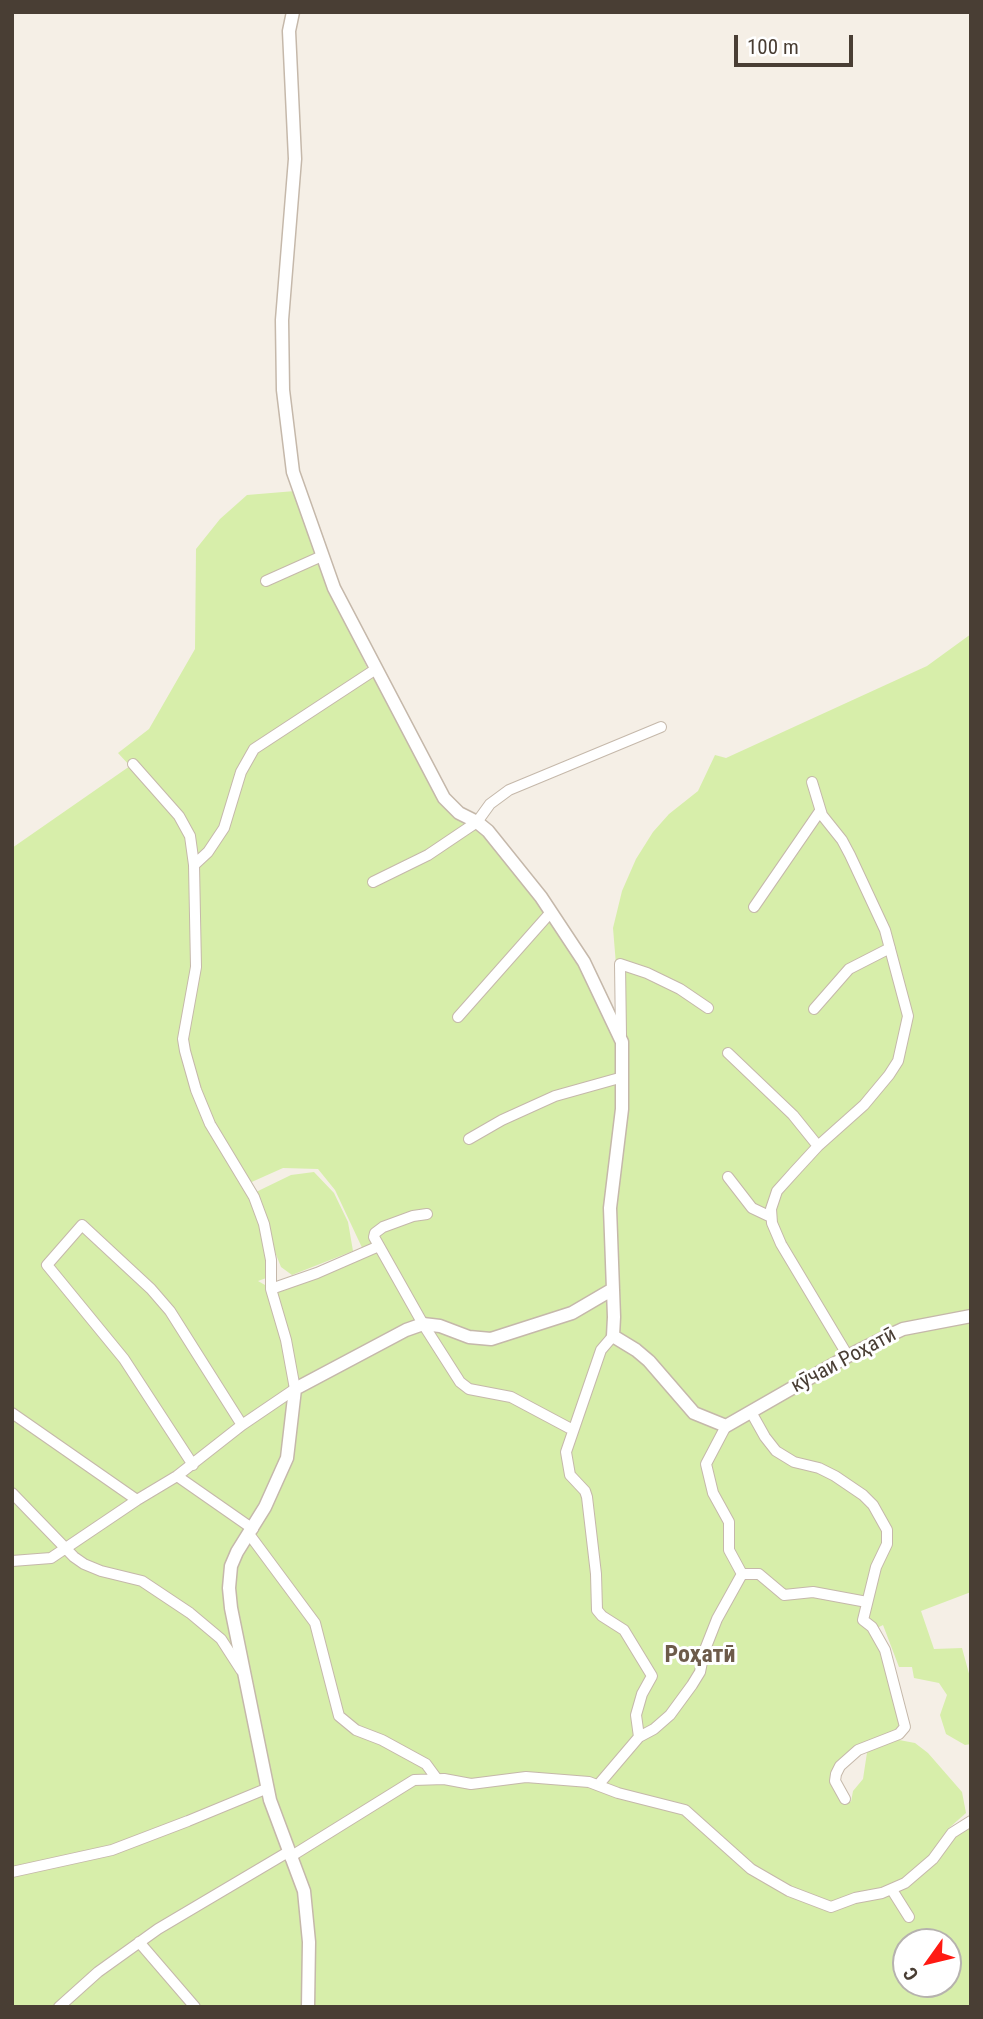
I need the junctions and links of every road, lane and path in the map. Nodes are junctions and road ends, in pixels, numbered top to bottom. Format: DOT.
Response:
graph roads {
  1 [pos="293,12"];
  2 [pos="322,556"];
  3 [pos="266,581"];
  4 [pos="376,669"];
  5 [pos="661,727"];
  6 [pos="133,764"];
  7 [pos="812,782"];
  8 [pos="820,811"];
  9 [pos="477,822"];
  10 [pos="194,865"];
  11 [pos="373,882"];
  12 [pos="754,907"];
  13 [pos="551,912"];
  14 [pos="890,948"];
  15 [pos="708,1008"];
  16 [pos="814,1009"];
  17 [pos="458,1017"];
  18 [pos="622,1042"];
  19 [pos="728,1053"];
  20 [pos="623,1077"];
  21 [pos="469,1139"];
  22 [pos="818,1146"];
  23 [pos="727,1177"];
  24 [pos="427,1214"];
  25 [pos="771,1217"];
  26 [pos="379,1246"];
  27 [pos="271,1289"];
  28 [pos="613,1289"];
  29 [pos="971,1316"];
  30 [pos="423,1324"];
  31 [pos="613,1336"];
  32 [pos="848,1356"];
  33 [pos="295,1389"];
  34 [pos="751,1412"];
  35 [pos="12,1413"];
  36 [pos="242,1425"];
  37 [pos="726,1426"];
  38 [pos="573,1430"];
  39 [pos="193,1465"];
  40 [pos="177,1476"];
  41 [pos="12,1493"];
  42 [pos="137,1500"];
  43 [pos="251,1532"];
  44 [pos="66,1548"];
  45 [pos="12,1561"];
  46 [pos="743,1574"];
  47 [pos="867,1602"];
  48 [pos="247,1680"];
  49 [pos="639,1737"];
  50 [pos="437,1779"];
  51 [pos="599,1784"];
  52 [pos="268,1788"];
  53 [pos="845,1799"];
  54 [pos="971,1821"];
  55 [pos="289,1854"];
  56 [pos="12,1872"];
  57 [pos="892,1890"];
  58 [pos="909,1917"];
  59 [pos="139,1942"];
  60 [pos="62,2006"];
  61 [pos="195,2007"];
  62 [pos="308,2007"];
  1 -- 2 [label="street"];
  2 -- 3 [label="street"];
  2 -- 4 [label="street"];
  4 -- 9 [label="street"];
  4 -- 10 [label="street"];
  5 -- 9 [label="street"];
  6 -- 10 [label="street"];
  7 -- 8 [label="street"];
  8 -- 12 [label="street"];
  8 -- 14 [label="street"];
  9 -- 11 [label="street"];
  9 -- 13 [label="street"];
  10 -- 27 [label="street"];
  13 -- 17 [label="street"];
  13 -- 18 [label="street"];
  14 -- 16 [label="street"];
  14 -- 22 [label="street"];
  15 -- 18 [label="street"];
  18 -- 20 [label="street"];
  19 -- 22 [label="street"];
  20 -- 21 [label="street"];
  20 -- 28 [label="street"];
  22 -- 25 [label="street"];
  23 -- 25 [label="street"];
  24 -- 26 [label="street"];
  25 -- 32 [label="street"];
  26 -- 27 [label="street"];
  26 -- 30 [label="street"];
  27 -- 33 [label="street"];
  28 -- 30 [label="street"];
  28 -- 31 [label="street"];
  29 -- 32 [label="street, кӯчаи Роҳатӣ"];
  30 -- 33 [label="street"];
  30 -- 38 [label="street"];
  31 -- 37 [label="street"];
  31 -- 38 [label="street"];
  32 -- 34 [label="street, кӯчаи Роҳатӣ"];
  33 -- 36 [label="street"];
  33 -- 43 [label="street"];
  34 -- 37 [label="street, кӯчаи Роҳатӣ"];
  34 -- 47 [label="street"];
  35 -- 42 [label="street"];
  36 -- 39 [label="street"];
  36 -- 39 [label="street"];
  37 -- 46 [label="street"];
  38 -- 49 [label="street"];
  39 -- 40 [label="street"];
  40 -- 42 [label="street"];
  40 -- 43 [label="street"];
  41 -- 44 [label="street"];
  42 -- 44 [label="street"];
  43 -- 48 [label="street"];
  43 -- 50 [label="street"];
  44 -- 45 [label="street"];
  44 -- 48 [label="street"];
  46 -- 47 [label="street"];
  46 -- 49 [label="street"];
  47 -- 53 [label="street"];
  48 -- 52 [label="street"];
  49 -- 51 [label="street"];
  50 -- 51 [label="street"];
  50 -- 55 [label="street"];
  51 -- 57 [label="street"];
  52 -- 55 [label="street"];
  52 -- 56 [label="street"];
  54 -- 57 [label="street"];
  55 -- 59 [label="street"];
  55 -- 62 [label="street"];
  57 -- 58 [label="street"];
  59 -- 60 [label="street"];
  59 -- 61 [label="street"];
}
